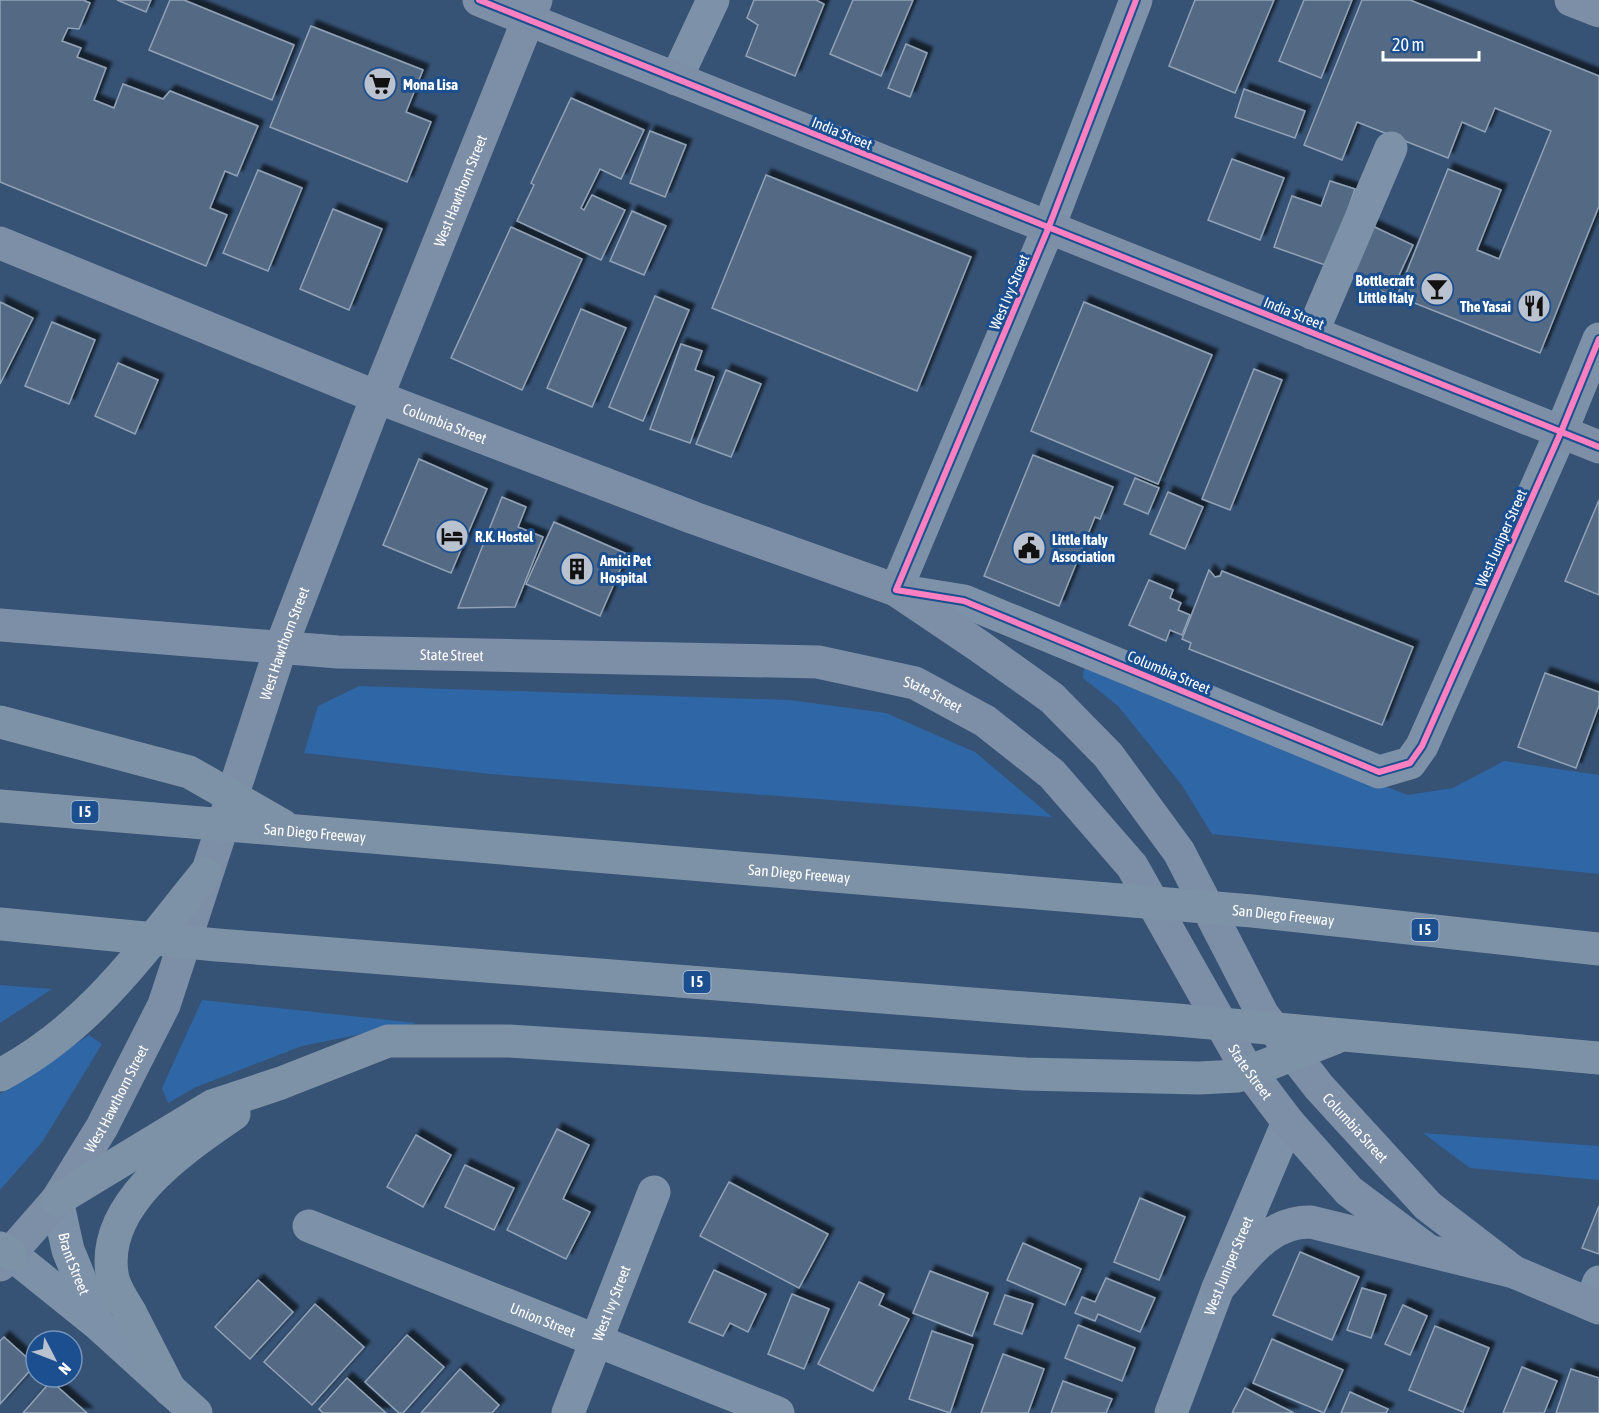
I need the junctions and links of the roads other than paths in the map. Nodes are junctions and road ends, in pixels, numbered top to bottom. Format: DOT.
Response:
graph roads {
  1 [pos="478,0"];
  2 [pos="713,0"];
  3 [pos="1136,0"];
  4 [pos="1571,0"];
  5 [pos="532,10"];
  6 [pos="1599,11"];
  7 [pos="676,79"];
  8 [pos="1391,148"];
  9 [pos="1048,229"];
  10 [pos="0,243"];
  11 [pos="1312,333"];
  12 [pos="1599,339"];
  13 [pos="377,397"];
  14 [pos="1561,432"];
  15 [pos="1599,447"];
  16 [pos="896,590"];
  17 [pos="0,625"];
  18 [pos="281,647"];
  19 [pos="0,722"];
  20 [pos="1422,746"];
  21 [pos="0,806"];
  22 [pos="274,824"];
  23 [pos="204,874"];
  24 [pos="0,924"];
  25 [pos="1599,949"];
  26 [pos="1340,1036"];
  27 [pos="1599,1058"];
  28 [pos="0,1075"];
  29 [pos="281,1083"];
  30 [pos="1288,1122"];
  31 [pos="654,1192"];
  32 [pos="57,1200"];
  33 [pos="309,1226"];
  34 [pos="1426,1249"];
  35 [pos="4,1256"];
  36 [pos="1514,1272"];
  37 [pos="1218,1288"];
  38 [pos="1596,1298"];
  39 [pos="99,1325"];
  40 [pos="595,1340"];
  41 [pos="170,1390"];
  42 [pos="196,1413"];
  43 [pos="568,1413"];
  44 [pos="778,1413"];
  45 [pos="1171,1413"];
  1 -- 5 [label="main road, India Street"];
  2 -- 7 [label="street"];
  3 -- 9 [label="street, West Ivy Street"];
  4 -- 6 [label="main road"];
  5 -- 7 [label="main road, India Street"];
  5 -- 13 [label="main road, West Hawthorn Street"];
  7 -- 9 [label="main road, India Street"];
  8 -- 11 [label="street"];
  9 -- 11 [label="main road, India Street"];
  9 -- 16 [label="street, West Ivy Street"];
  10 -- 13 [label="main road, Columbia Street"];
  11 -- 14 [label="main road, India Street"];
  12 -- 14 [label="street, West Juniper Street"];
  13 -- 16 [label="main road, Columbia Street"];
  13 -- 18 [label="main road, West Hawthorn Street"];
  14 -- 15 [label="main road, India Street"];
  14 -- 20 [label="street, West Juniper Street"];
  16 -- 20 [label="street, Columbia Street"];
  16 -- 36 [label="main road, Columbia Street"];
  17 -- 18 [label="main road, State Street"];
  18 -- 23 [label="main road, West Hawthorn Street"];
  18 -- 30 [label="main road, State Street"];
  19 -- 22 [label="highway"];
  21 -- 22 [label="highway, San Diego Freeway / I 5"];
  22 -- 25 [label="highway, San Diego Freeway / I 5"];
  23 -- 28 [label="highway"];
  23 -- 32 [label="main road, West Hawthorn Street"];
  24 -- 26 [label="highway, I 5"];
  26 -- 27 [label="highway, I 5"];
  26 -- 29 [label="highway"];
  29 -- 32 [label="highway"];
  29 -- 41 [label="highway"];
  30 -- 34 [label="main road, State Street"];
  30 -- 37 [label="street, West Juniper Street"];
  31 -- 40 [label="street, West Ivy Street"];
  32 -- 35 [label="main road, West Hawthorn Street"];
  32 -- 39 [label="street, Brant Street"];
  33 -- 40 [label="street, Union Street"];
  34 -- 36 [label="main road, State Street"];
  34 -- 37 [label="main road"];
  35 -- 39 [label="street, Brant Street"];
  36 -- 38 [label="main road, State Street"];
  37 -- 45 [label="street, West Juniper Street"];
  39 -- 41 [label="street, Brant Street"];
  40 -- 43 [label="street, West Ivy Street"];
  40 -- 44 [label="street, Union Street"];
  41 -- 42 [label="street, Brant Street"];
}
